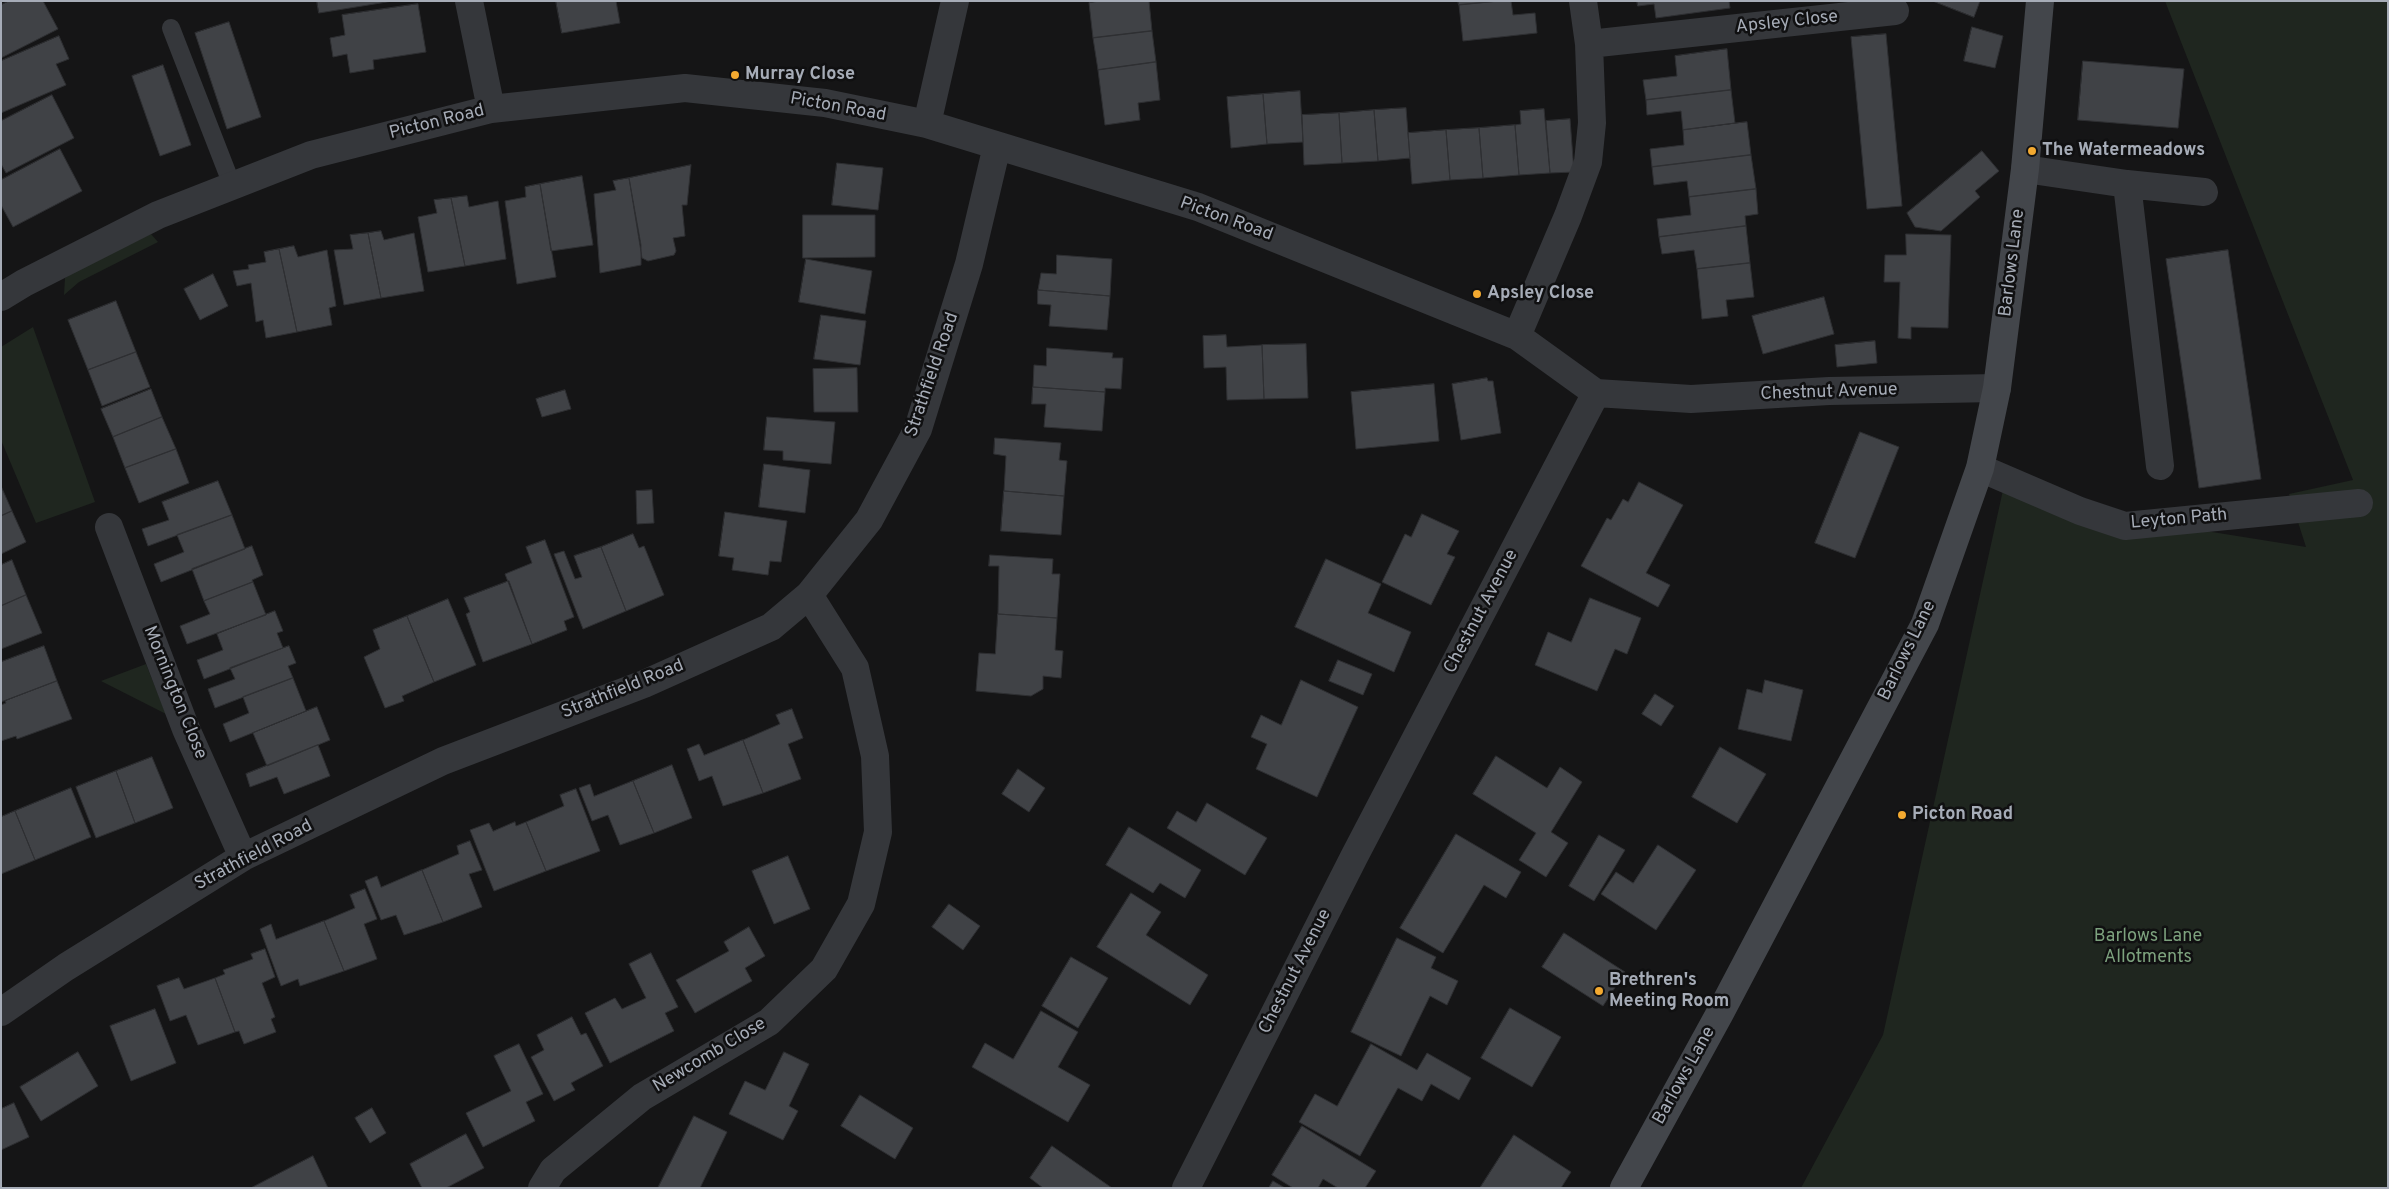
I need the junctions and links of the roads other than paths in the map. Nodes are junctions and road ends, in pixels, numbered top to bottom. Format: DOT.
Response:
graph roads {
  1 [pos="470,1"];
  2 [pos="955,1"];
  3 [pos="1583,1"];
  4 [pos="2040,1"];
  5 [pos="1895,11"];
  6 [pos="171,28"];
  7 [pos="1589,44"];
  8 [pos="491,109"];
  9 [pos="927,124"];
  10 [pos="997,146"];
  11 [pos="2025,169"];
  12 [pos="2128,184"];
  13 [pos="232,185"];
  14 [pos="2204,192"];
  15 [pos="1,297"];
  16 [pos="1517,336"];
  17 [pos="1997,388"];
  18 [pos="1596,393"];
  19 [pos="2160,466"];
  20 [pos="1980,468"];
  21 [pos="2359,503"];
  22 [pos="109,527"];
  23 [pos="809,595"];
  24 [pos="243,858"];
  25 [pos="1,1012"];
  26 [pos="542,1188"];
  27 [pos="1186,1188"];
  28 [pos="1624,1188"];
  1 -- 8 [label="street"];
  2 -- 9 [label="street"];
  3 -- 7 [label="street"];
  4 -- 11 [label="street, Barlows Lane"];
  5 -- 7 [label="street, Apsley Close"];
  6 -- 13 [label="lane"];
  7 -- 16 [label="street"];
  8 -- 9 [label="street, Picton Road"];
  8 -- 13 [label="street, Picton Road"];
  9 -- 10 [label="street, Picton Road"];
  10 -- 16 [label="street, Picton Road"];
  10 -- 23 [label="street, Strathfield Road"];
  11 -- 12 [label="street"];
  11 -- 17 [label="street, Barlows Lane"];
  12 -- 14 [label="street"];
  12 -- 19 [label="street"];
  13 -- 15 [label="street, Picton Road"];
  16 -- 18 [label="street, Picton Road"];
  17 -- 18 [label="street, Chestnut Avenue"];
  17 -- 20 [label="street, Barlows Lane"];
  18 -- 27 [label="street, Chestnut Avenue"];
  20 -- 21 [label="street, Leyton Path"];
  20 -- 28 [label="street, Barlows Lane"];
  22 -- 24 [label="street, Mornington Close"];
  23 -- 24 [label="street, Strathfield Road"];
  23 -- 26 [label="street, Newcomb Close"];
  24 -- 25 [label="street, Strathfield Road"];
}
